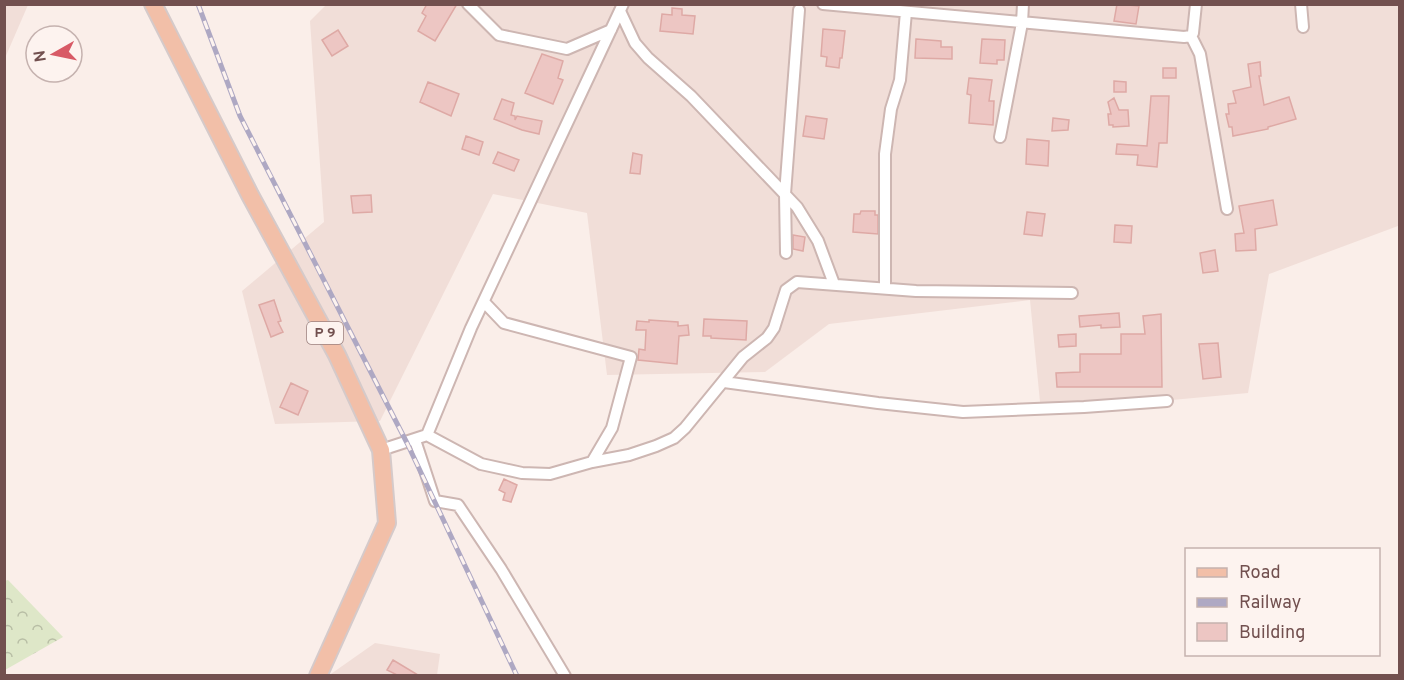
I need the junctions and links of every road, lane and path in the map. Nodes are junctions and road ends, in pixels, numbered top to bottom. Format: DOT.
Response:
graph roads {
  1 [pos="153,4"];
  2 [pos="468,4"];
  3 [pos="823,4"];
  4 [pos="1023,4"];
  5 [pos="1196,4"];
  6 [pos="1301,4"];
  7 [pos="621,8"];
  8 [pos="799,10"];
  9 [pos="906,12"];
  10 [pos="1022,23"];
  11 [pos="1303,27"];
  12 [pos="611,30"];
  13 [pos="1191,36"];
  14 [pos="1000,137"];
  15 [pos="785,194"];
  16 [pos="1227,209"];
  17 [pos="786,253"];
  18 [pos="834,284"];
  19 [pos="885,288"];
  20 [pos="1072,293"];
  21 [pos="484,302"];
  22 [pos="724,382"];
  23 [pos="1167,401"];
  24 [pos="427,435"];
  25 [pos="415,440"];
  26 [pos="381,450"];
  27 [pos="592,462"];
  28 [pos="318,675"];
  29 [pos="565,675"];
  1 -- 26 [label="main road, P 9"];
  2 -- 12 [label="street"];
  3 -- 9 [label="street"];
  4 -- 10 [label="street"];
  5 -- 13 [label="street"];
  6 -- 11 [label="street"];
  7 -- 12 [label="street"];
  7 -- 15 [label="street"];
  8 -- 15 [label="street"];
  9 -- 10 [label="street"];
  9 -- 19 [label="street"];
  10 -- 13 [label="street"];
  10 -- 14 [label="street"];
  12 -- 21 [label="street"];
  13 -- 16 [label="street"];
  15 -- 17 [label="street"];
  15 -- 18 [label="street"];
  18 -- 19 [label="street"];
  18 -- 22 [label="street"];
  19 -- 20 [label="street"];
  21 -- 24 [label="street"];
  21 -- 27 [label="street"];
  22 -- 23 [label="street"];
  22 -- 27 [label="street"];
  24 -- 25 [label="street"];
  24 -- 27 [label="street"];
  25 -- 26 [label="street"];
  25 -- 29 [label="street"];
  26 -- 28 [label="main road, P 9"];
}
